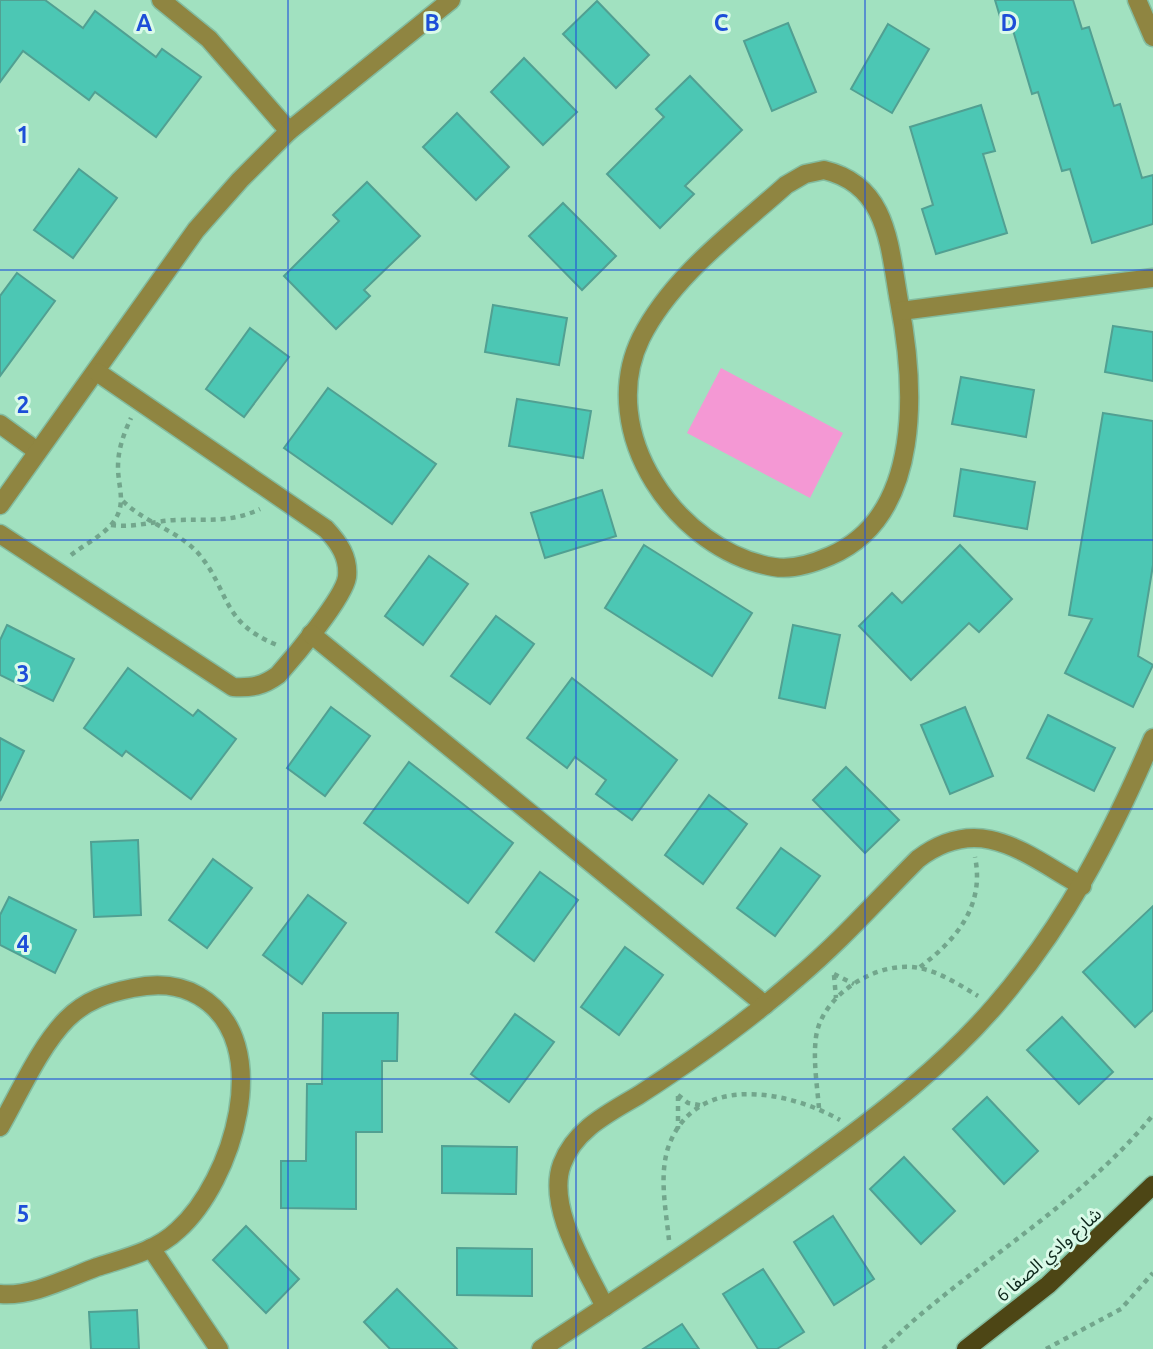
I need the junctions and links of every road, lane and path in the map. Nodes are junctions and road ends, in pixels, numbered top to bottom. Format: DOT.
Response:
graph roads {
  1 [pos="161,0"];
  2 [pos="451,0"];
  3 [pos="1137,0"];
  4 [pos="1153,37"];
  5 [pos="289,131"];
  6 [pos="1153,278"];
  7 [pos="901,311"];
  8 [pos="97,372"];
  9 [pos="138,401"];
  10 [pos="0,424"];
  11 [pos="37,451"];
  12 [pos="278,497"];
  13 [pos="123,501"];
  14 [pos="0,505"];
  15 [pos="152,524"];
  16 [pos="110,525"];
  17 [pos="0,534"];
  18 [pos="55,571"];
  19 [pos="311,634"];
  20 [pos="297,653"];
  21 [pos="1153,738"];
  22 [pos="971,836"];
  23 [pos="1082,886"];
  24 [pos="919,968"];
  25 [pos="834,974"];
  26 [pos="836,998"];
  27 [pos="765,1005"];
  28 [pos="996,1005"];
  29 [pos="664,1078"];
  30 [pos="678,1095"];
  31 [pos="705,1106"];
  32 [pos="819,1108"];
  33 [pos="1153,1115"];
  34 [pos="0,1127"];
  35 [pos="858,1130"];
  36 [pos="678,1131"];
  37 [pos="1153,1185"];
  38 [pos="151,1248"];
  39 [pos="671,1262"];
  40 [pos="1153,1273"];
  41 [pos="0,1294"];
  42 [pos="605,1307"];
  43 [pos="219,1349"];
  44 [pos="541,1349"];
  45 [pos="883,1349"];
  46 [pos="965,1349"];
  47 [pos="1046,1349"];
  1 -- 5 [label="street"];
  2 -- 5 [label="street"];
  3 -- 4 [label="street"];
  5 -- 8 [label="street"];
  6 -- 7 [label="street"];
  7 -- 7 [label="street"];
  8 -- 9 [label="street"];
  8 -- 11 [label="street"];
  9 -- 12 [label="street"];
  9 -- 13 [label="path"];
  10 -- 11 [label="street"];
  11 -- 14 [label="street"];
  12 -- 15 [label="path"];
  12 -- 19 [label="street"];
  13 -- 15 [label="path"];
  13 -- 16 [label="path"];
  15 -- 16 [label="path"];
  15 -- 20 [label="path"];
  16 -- 18 [label="path"];
  17 -- 18 [label="street"];
  18 -- 20 [label="street"];
  19 -- 20 [label="street"];
  19 -- 27 [label="street"];
  21 -- 23 [label="street"];
  22 -- 23 [label="street"];
  22 -- 24 [label="path"];
  22 -- 27 [label="street"];
  23 -- 28 [label="street"];
  24 -- 26 [label="path"];
  24 -- 28 [label="path"];
  25 -- 26 [label="path"];
  26 -- 32 [label="path"];
  27 -- 29 [label="street"];
  28 -- 35 [label="street"];
  29 -- 30 [label="path"];
  29 -- 42 [label="street"];
  30 -- 31 [label="path"];
  30 -- 36 [label="path"];
  31 -- 32 [label="path"];
  31 -- 36 [label="path"];
  32 -- 35 [label="path"];
  33 -- 45 [label="path"];
  34 -- 38 [label="street"];
  35 -- 39 [label="street"];
  36 -- 39 [label="path"];
  37 -- 46 [label="main road, شارع وادي الصفا 6"];
  38 -- 41 [label="street"];
  38 -- 43 [label="street"];
  39 -- 42 [label="street"];
  40 -- 47 [label="path"];
  42 -- 44 [label="street"];
}
